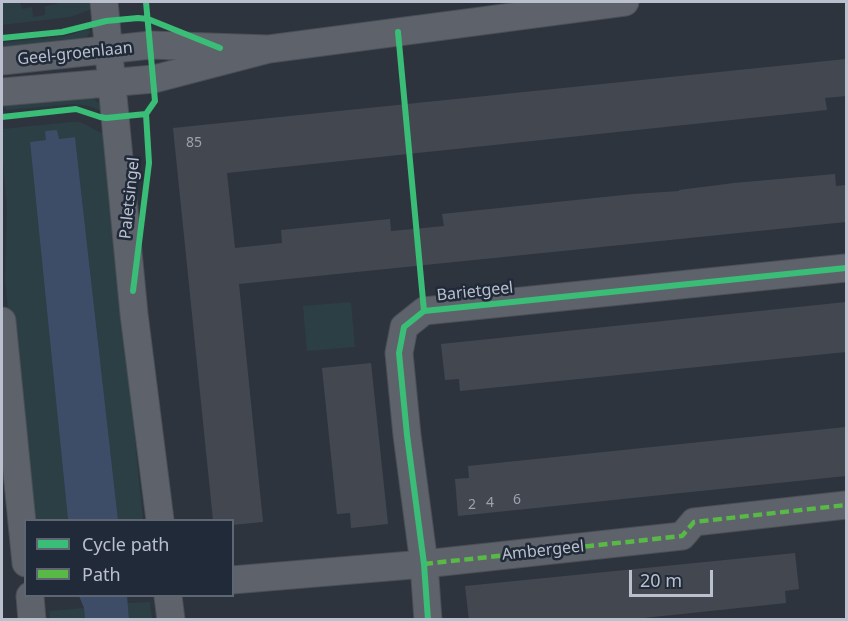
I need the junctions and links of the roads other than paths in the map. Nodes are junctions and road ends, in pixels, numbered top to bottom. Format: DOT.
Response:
graph roads {
  1 [pos="104,2"];
  2 [pos="626,2"];
  3 [pos="269,49"];
  4 [pos="109,50"];
  5 [pos="2,62"];
  6 [pos="111,82"];
  7 [pos="2,92"];
  8 [pos="846,268"];
  9 [pos="2,332"];
  10 [pos="846,505"];
  11 [pos="160,519"];
  12 [pos="24,544"];
  13 [pos="424,564"];
  14 [pos="234,579"];
  15 [pos="30,597"];
  16 [pos="168,597"];
  17 [pos="32,620"];
  18 [pos="171,620"];
  19 [pos="429,620"];
  1 -- 4 [label="street, Paletsingel"];
  2 -- 3 [label="street, Geel-groenlaan"];
  3 -- 4 [label="street, Geel-groenlaan"];
  3 -- 6 [label="street, Geel-groenlaan"];
  4 -- 5 [label="street, Geel-groenlaan"];
  4 -- 6 [label="street, Paletsingel"];
  6 -- 7 [label="street, Geel-groenlaan"];
  6 -- 11 [label="street, Paletsingel"];
  8 -- 13 [label="street, Barietgeel"];
  9 -- 12 [label="street"];
  10 -- 13 [label="street, Ambergeel"];
  13 -- 14 [label="street, Ambergeel"];
  13 -- 19 [label="street, Barietgeel"];
  15 -- 17 [label="street"];
  16 -- 18 [label="street"];
}
